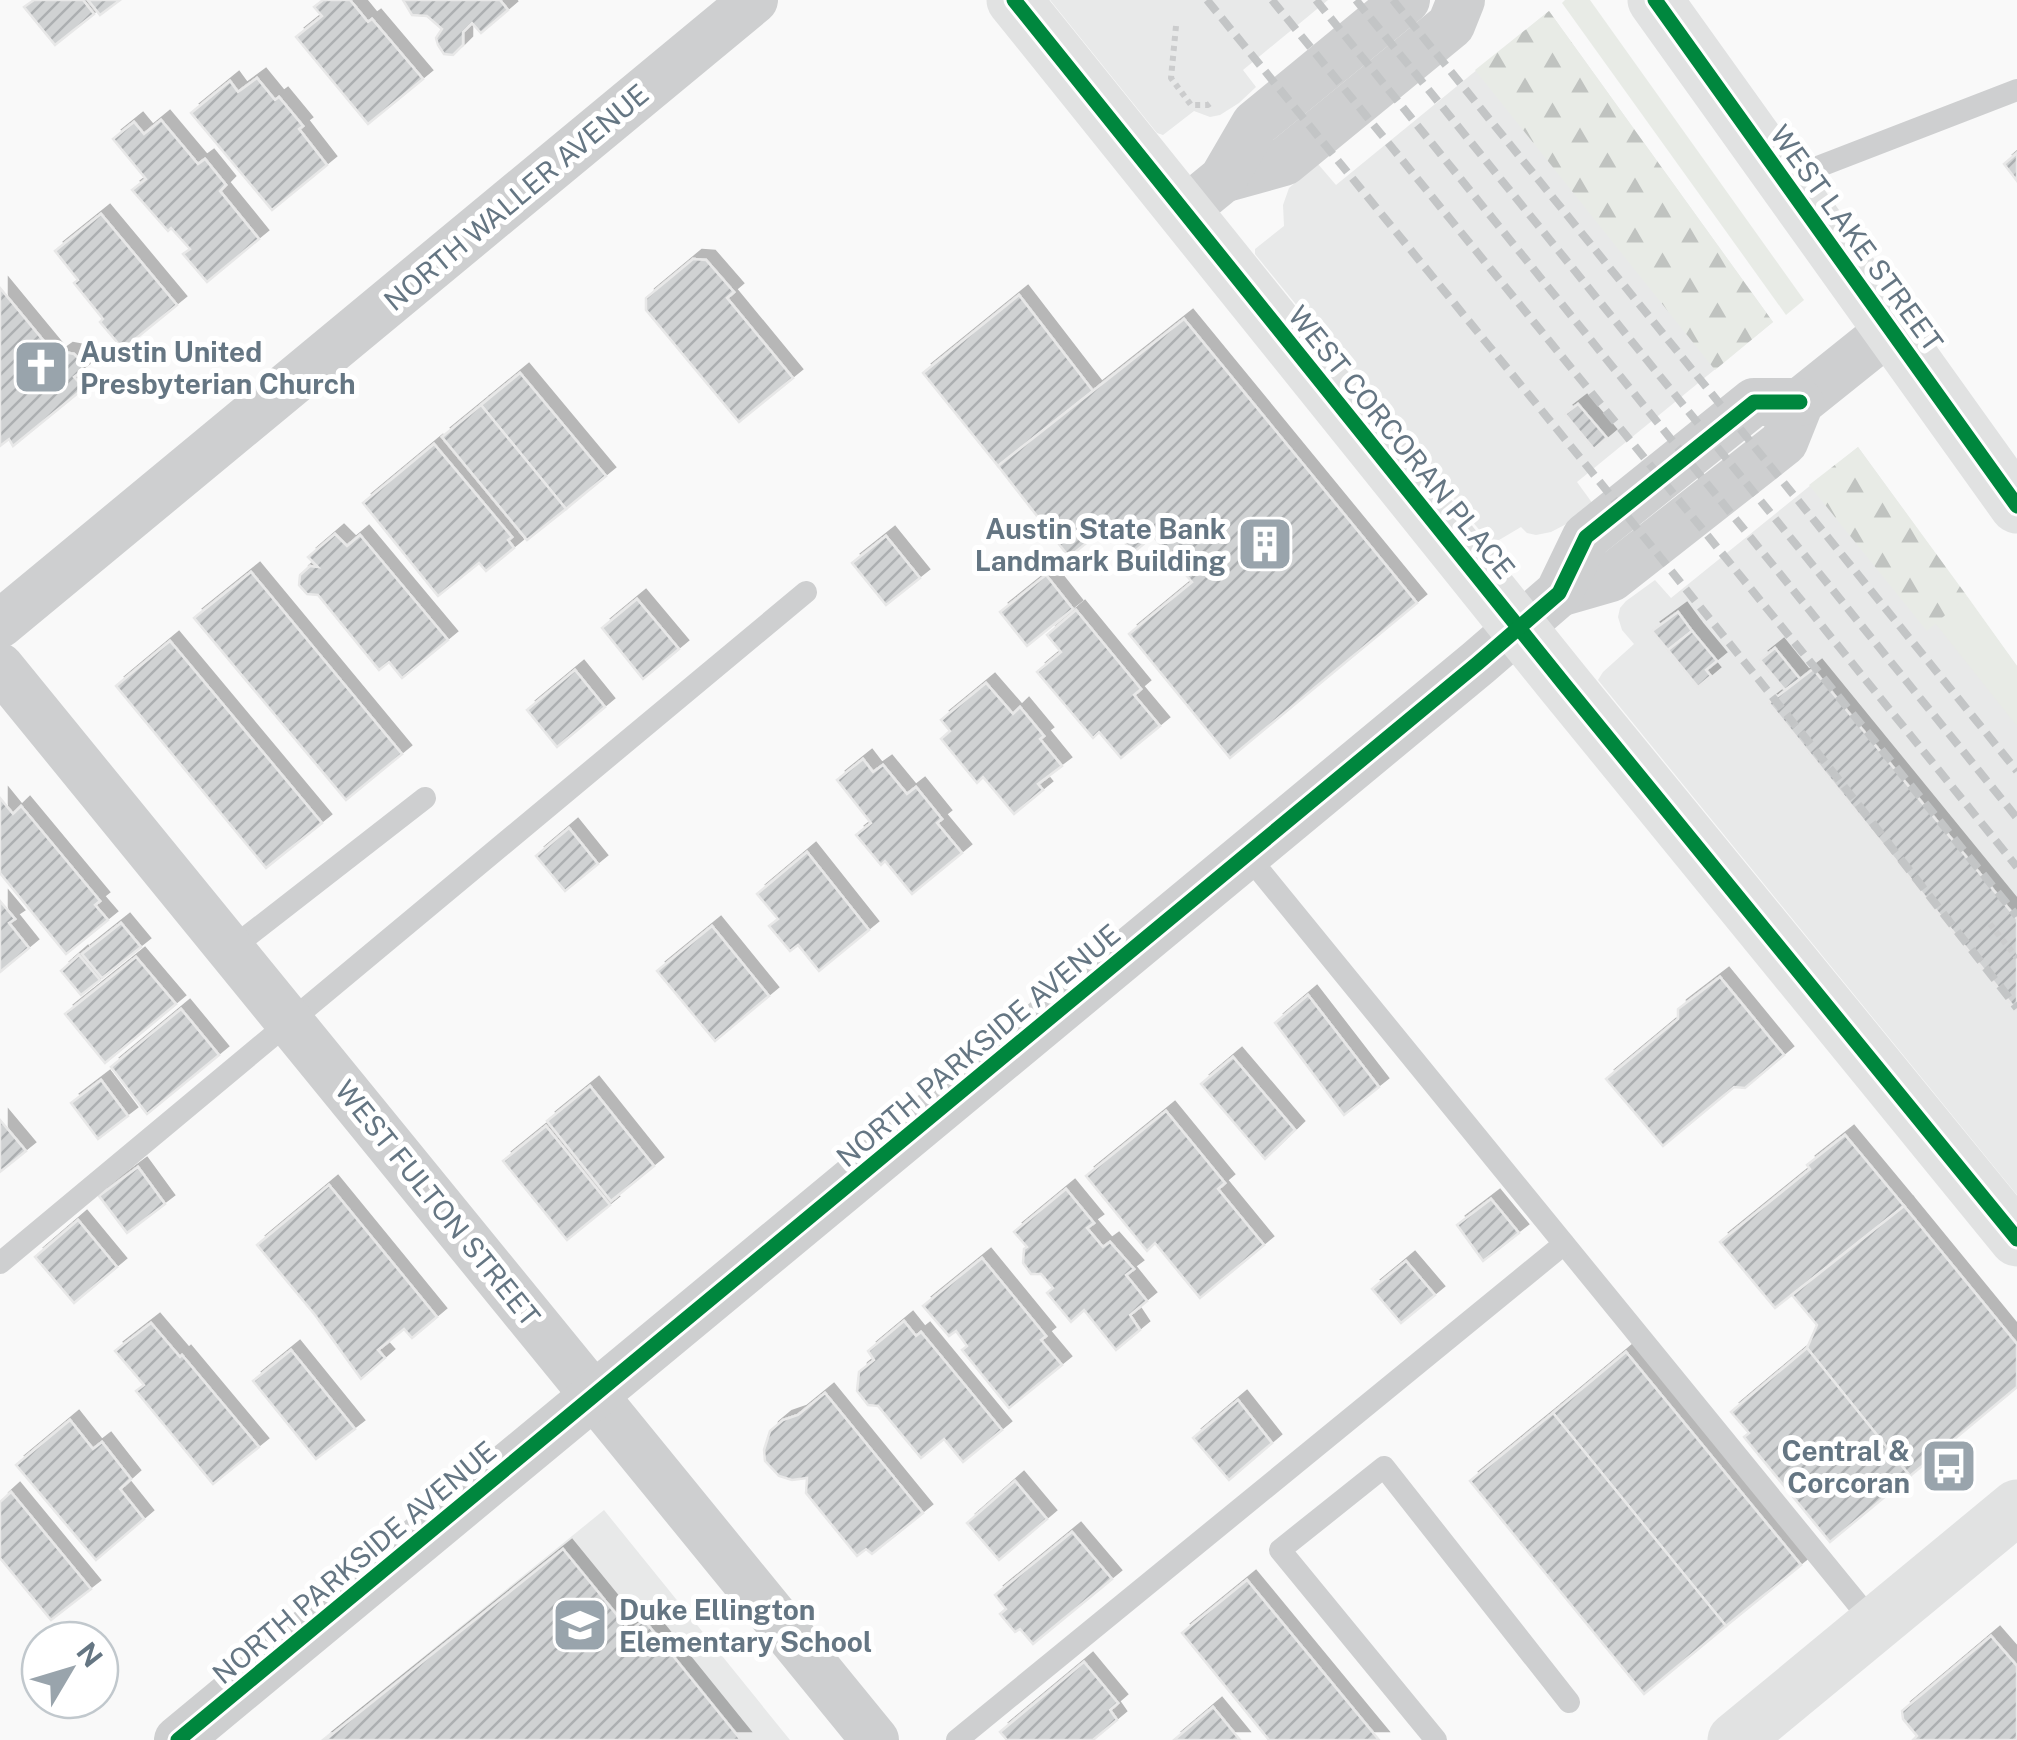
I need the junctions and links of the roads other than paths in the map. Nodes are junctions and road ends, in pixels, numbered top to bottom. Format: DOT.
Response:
graph roads {
  1 [pos="754,0"];
  2 [pos="1014,0"];
  3 [pos="1406,0"];
  4 [pos="1460,0"];
  5 [pos="1655,0"];
  6 [pos="2017,90"];
  7 [pos="1784,180"];
  8 [pos="1204,195"];
  9 [pos="1892,329"];
  10 [pos="2017,506"];
  11 [pos="806,592"];
  12 [pos="1539,610"];
  13 [pos="0,624"];
  14 [pos="0,666"];
  15 [pos="425,798"];
  16 [pos="1247,855"];
  17 [pos="231,949"];
  18 [pos="290,1022"];
  19 [pos="2017,1239"];
  20 [pos="1564,1244"];
  21 [pos="0,1263"];
  22 [pos="594,1395"];
  23 [pos="2017,1507"];
  24 [pos="1875,1624"];
  25 [pos="1569,1702"];
  26 [pos="178,1740"];
  27 [pos="875,1740"];
  28 [pos="957,1740"];
  29 [pos="1436,1740"];
  30 [pos="1735,1740"];
  1 -- 13 [label="street, NORTH WALLER AVENUE"];
  2 -- 8 [label="street, WEST CORCORAN PLACE"];
  3 -- 8 [label="street"];
  4 -- 8 [label="street"];
  5 -- 7 [label="street, WEST LAKE STREET"];
  6 -- 7 [label="lane"];
  7 -- 9 [label="street, WEST LAKE STREET"];
  8 -- 12 [label="street, WEST CORCORAN PLACE"];
  9 -- 10 [label="street, WEST LAKE STREET"];
  9 -- 12 [label="street, NORTH PARKSIDE AVENUE"];
  11 -- 18 [label="lane"];
  12 -- 16 [label="street, NORTH PARKSIDE AVENUE"];
  12 -- 19 [label="street, WEST CORCORAN PLACE"];
  14 -- 17 [label="street, WEST FULTON STREET"];
  15 -- 17 [label="lane"];
  16 -- 20 [label="lane"];
  16 -- 22 [label="street, NORTH PARKSIDE AVENUE"];
  17 -- 18 [label="street, WEST FULTON STREET"];
  18 -- 21 [label="lane"];
  18 -- 22 [label="street, WEST FULTON STREET"];
  20 -- 24 [label="lane"];
  20 -- 28 [label="lane"];
  22 -- 26 [label="street, NORTH PARKSIDE AVENUE"];
  22 -- 27 [label="street, WEST FULTON STREET"];
  23 -- 24 [label="street"];
  24 -- 30 [label="street"];
  25 -- 29 [label="lane"];
}
